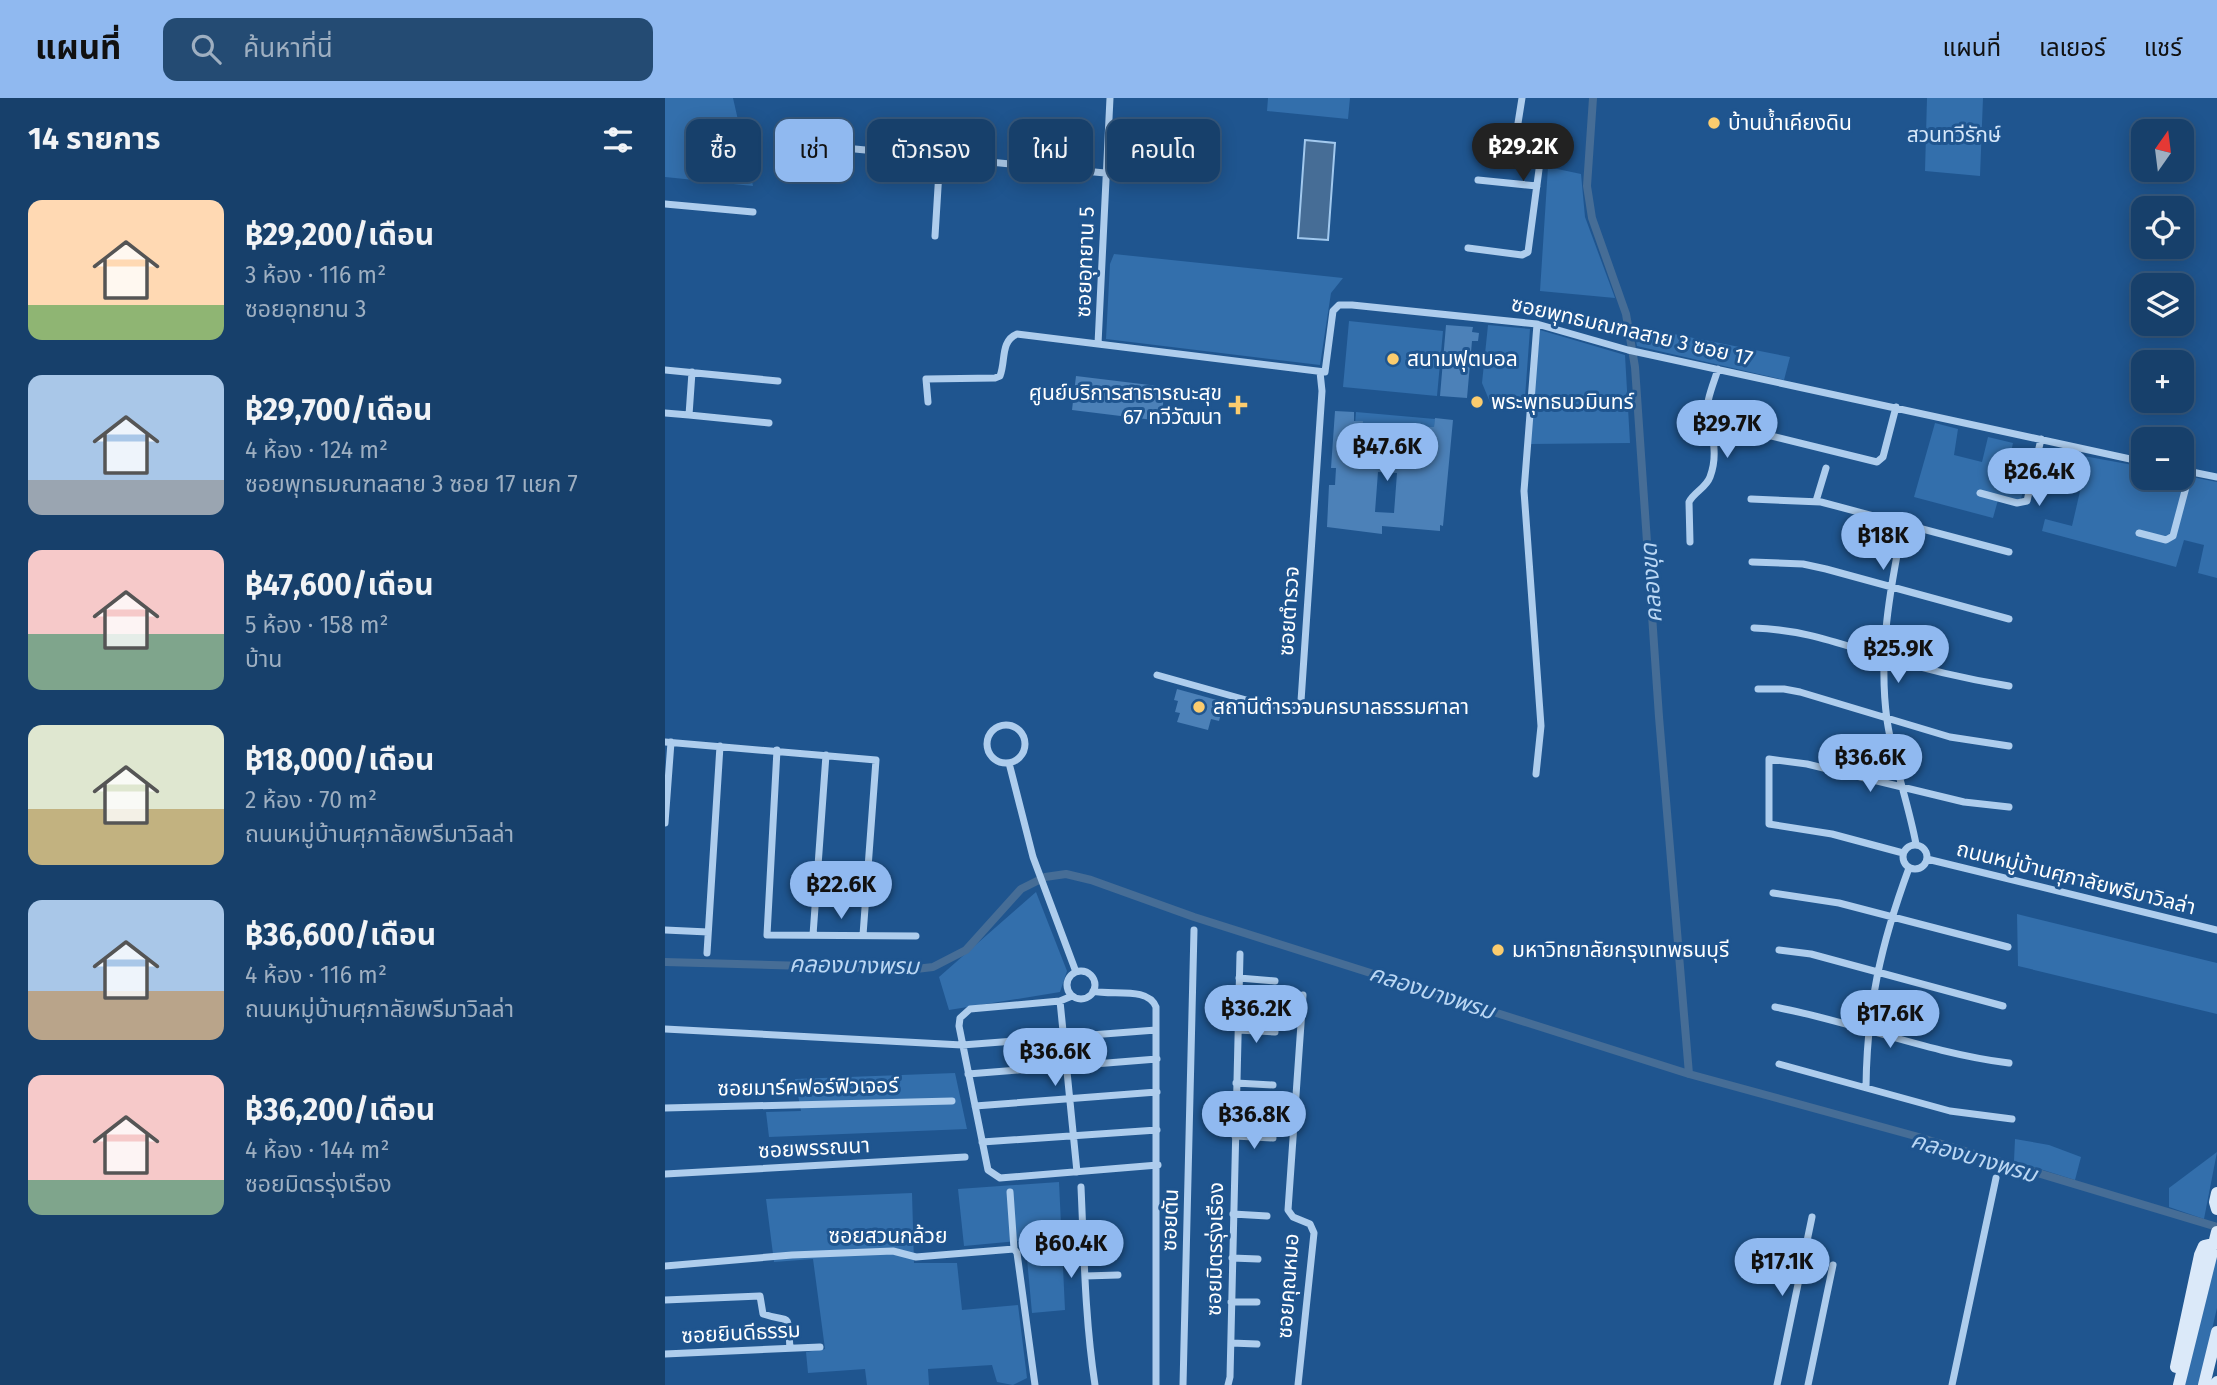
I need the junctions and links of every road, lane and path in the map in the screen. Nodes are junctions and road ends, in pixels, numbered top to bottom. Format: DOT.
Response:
graph roads {
  1 [pos="1109,98"];
  2 [pos="1522,98"];
  3 [pos="1481,135"];
  4 [pos="1564,137"];
  5 [pos="1515,142"];
  6 [pos="1542,147"];
  7 [pos="855,149"];
  8 [pos="867,150"];
  9 [pos="995,162"];
  10 [pos="1105,173"];
  11 [pos="1478,180"];
  12 [pos="938,182"];
  13 [pos="1537,187"];
  14 [pos="665,204"];
  15 [pos="753,212"];
  16 [pos="935,236"];
  17 [pos="1468,248"];
  18 [pos="1537,324"];
  19 [pos="1098,344"];
  20 [pos="1717,369"];
  21 [pos="665,370"];
  22 [pos="692,372"];
  23 [pos="1320,372"];
  24 [pos="778,381"];
  25 [pos="928,402"];
  26 [pos="1896,407"];
  27 [pos="665,413"];
  28 [pos="689,415"];
  29 [pos="1710,421"];
  30 [pos="769,423"];
  31 [pos="2042,439"];
  32 [pos="2131,459"];
  33 [pos="1826,468"];
  34 [pos="2194,473"];
  35 [pos="2217,477"];
  36 [pos="2182,490"];
  37 [pos="1980,493"];
  38 [pos="1751,499"];
  39 [pos="1816,501"];
  40 [pos="1903,524"];
  41 [pos="2139,533"];
  42 [pos="1690,542"];
  43 [pos="2009,552"];
  44 [pos="1752,562"];
  45 [pos="1890,589"];
  46 [pos="2009,619"];
  47 [pos="1754,628"];
  48 [pos="1884,657"];
  49 [pos="1157,676"];
  50 [pos="2009,686"];
  51 [pos="1758,690"];
  52 [pos="1887,719"];
  53 [pos="668,742"];
  54 [pos="720,746"];
  55 [pos="2009,746"];
  56 [pos="777,750"];
  57 [pos="826,755"];
  58 [pos="1009,763"];
  59 [pos="1535,775"];
  60 [pos="1900,788"];
  61 [pos="2010,807"];
  62 [pos="665,823"];
  63 [pos="1916,844"];
  64 [pos="1903,853"];
  65 [pos="1927,859"];
  66 [pos="1909,867"];
  67 [pos="1773,893"];
  68 [pos="1892,915"];
  69 [pos="665,930"];
  70 [pos="1194,930"];
  71 [pos="2217,930"];
  72 [pos="708,932"];
  73 [pos="813,935"];
  74 [pos="863,935"];
  75 [pos="916,936"];
  76 [pos="2008,947"];
  77 [pos="1779,950"];
  78 [pos="707,953"];
  79 [pos="1240,954"];
  80 [pos="1876,971"];
  81 [pos="1076,972"];
  82 [pos="1240,978"];
  83 [pos="1275,981"];
  84 [pos="1093,991"];
  85 [pos="1303,995"];
  86 [pos="1072,996"];
  87 [pos="1060,1001"];
  88 [pos="2003,1006"];
  89 [pos="1775,1007"];
  90 [pos="665,1029"];
  91 [pos="1156,1030"];
  92 [pos="1238,1030"];
  93 [pos="1867,1030"];
  94 [pos="1275,1032"];
  95 [pos="1064,1037"];
  96 [pos="963,1045"];
  97 [pos="1157,1059"];
  98 [pos="2009,1063"];
  99 [pos="1779,1064"];
  100 [pos="1067,1066"];
  101 [pos="968,1074"];
  102 [pos="1236,1083"];
  103 [pos="1273,1085"];
  104 [pos="1866,1087"];
  105 [pos="1157,1092"];
  106 [pos="1070,1098"];
  107 [pos="952,1101"];
  108 [pos="975,1106"];
  109 [pos="665,1108"];
  110 [pos="2011,1119"];
  111 [pos="1157,1130"];
  112 [pos="1073,1136"];
  113 [pos="1235,1136"];
  114 [pos="1273,1138"];
  115 [pos="982,1142"];
  116 [pos="965,1157"];
  117 [pos="1158,1165"];
  118 [pos="1077,1172"];
  119 [pos="665,1174"];
  120 [pos="1996,1178"];
  121 [pos="1081,1187"];
  122 [pos="1010,1192"];
  123 [pos="2217,1193"];
  124 [pos="2217,1209"];
  125 [pos="1233,1214"];
  126 [pos="1267,1216"];
  127 [pos="1812,1217"];
  128 [pos="2217,1232"];
  129 [pos="2217,1243"];
  130 [pos="1014,1249"];
  131 [pos="1232,1258"];
  132 [pos="1258,1259"];
  133 [pos="1833,1265"];
  134 [pos="665,1266"];
  135 [pos="1118,1275"];
  136 [pos="1085,1276"];
  137 [pos="665,1300"];
  138 [pos="1231,1302"];
  139 [pos="1257,1303"];
  140 [pos="2217,1332"];
  141 [pos="1231,1343"];
  142 [pos="1257,1344"];
  143 [pos="820,1347"];
  144 [pos="790,1348"];
  145 [pos="665,1354"];
  146 [pos="1091,1371"];
  147 [pos="1230,1382"];
  148 [pos="1035,1385"];
  149 [pos="1089,1385"];
  150 [pos="1095,1385"];
  151 [pos="1156,1385"];
  152 [pos="1182,1385"];
  153 [pos="1298,1385"];
  154 [pos="1777,1385"];
  155 [pos="1808,1385"];
  156 [pos="1952,1385"];
  157 [pos="2173,1385"];
  158 [pos="2179,1385"];
  159 [pos="2204,1385"];
  1 -- 10 [label="street, ซอยอุทยาน 5"];
  2 -- 5 [label="street"];
  3 -- 5 [label="street"];
  4 -- 6 [label="street"];
  5 -- 6 [label="street"];
  6 -- 13 [label="street"];
  7 -- 8 [label="street"];
  9 -- 10 [label="street"];
  10 -- 19 [label="street, ซอยอุทยาน 5"];
  11 -- 13 [label="street"];
  12 -- 16 [label="street"];
  13 -- 17 [label="street"];
  14 -- 15 [label="street"];
  18 -- 20 [label="street, ซอยพุทธมณฑลสาย 3 ซอย 17"];
  18 -- 23 [label="street, ซอยพุทธมณฑลสาย 3 ซอย 17"];
  18 -- 59 [label="street"];
  19 -- 23 [label="street"];
  19 -- 25 [label="street"];
  20 -- 26 [label="street, ซอยพุทธมณฑลสาย 3 ซอย 17"];
  20 -- 29 [label="street"];
  21 -- 22 [label="street"];
  22 -- 24 [label="street"];
  22 -- 28 [label="street"];
  23 -- 49 [label="street, ซอยตำรวจ"];
  26 -- 29 [label="street"];
  26 -- 31 [label="street, ซอยพุทธมณฑลสาย 3 ซอย 17"];
  27 -- 28 [label="street"];
  28 -- 30 [label="street"];
  29 -- 42 [label="street"];
  31 -- 32 [label="street, ซอยพุทธมณฑลสาย 3 ซอย 17"];
  31 -- 37 [label="street"];
  33 -- 39 [label="street"];
  34 -- 35 [label="street"];
  36 -- 41 [label="street"];
  38 -- 39 [label="street"];
  39 -- 40 [label="street"];
  40 -- 43 [label="street"];
  40 -- 45 [label="street"];
  44 -- 45 [label="street"];
  45 -- 46 [label="street"];
  45 -- 48 [label="street"];
  47 -- 48 [label="street"];
  48 -- 50 [label="street"];
  48 -- 52 [label="street"];
  51 -- 52 [label="street"];
  52 -- 55 [label="street"];
  52 -- 60 [label="street"];
  53 -- 54 [label="street"];
  53 -- 62 [label="street"];
  54 -- 56 [label="street"];
  54 -- 72 [label="street"];
  56 -- 57 [label="street"];
  56 -- 73 [label="street"];
  57 -- 73 [label="street"];
  57 -- 74 [label="street"];
  58 -- 58 [label="street"];
  58 -- 81 [label="street"];
  60 -- 61 [label="street"];
  60 -- 63 [label="street"];
  60 -- 64 [label="street"];
  63 -- 64 [label="street"];
  63 -- 65 [label="street"];
  64 -- 66 [label="street"];
  65 -- 66 [label="street"];
  65 -- 71 [label="street, ถนนหมู่บ้านศุภาลัยพรีมาวิลล่า"];
  66 -- 68 [label="street"];
  67 -- 68 [label="street"];
  68 -- 76 [label="street"];
  68 -- 80 [label="street"];
  69 -- 72 [label="street"];
  70 -- 152 [label="street, ซอยตัน"];
  72 -- 78 [label="street"];
  73 -- 74 [label="street"];
  74 -- 75 [label="street"];
  77 -- 80 [label="street"];
  79 -- 82 [label="street, ซอยมิตรรุ่งเรือง"];
  80 -- 88 [label="street"];
  80 -- 93 [label="street"];
  81 -- 84 [label="street"];
  81 -- 86 [label="street"];
  82 -- 83 [label="street"];
  82 -- 92 [label="street, ซอยมิตรรุ่งเรือง"];
  84 -- 86 [label="street"];
  84 -- 91 [label="street"];
  85 -- 153 [label="street, ซอยคุณหมอ"];
  86 -- 87 [label="street"];
  87 -- 95 [label="street"];
  87 -- 96 [label="street"];
  89 -- 93 [label="street"];
  90 -- 96 [label="street"];
  91 -- 95 [label="street"];
  91 -- 97 [label="street"];
  92 -- 94 [label="street"];
  92 -- 102 [label="street, ซอยมิตรรุ่งเรือง"];
  93 -- 98 [label="street"];
  93 -- 104 [label="street"];
  95 -- 96 [label="street"];
  95 -- 100 [label="street"];
  96 -- 101 [label="street"];
  97 -- 100 [label="street"];
  97 -- 105 [label="street"];
  99 -- 104 [label="street"];
  100 -- 101 [label="street"];
  100 -- 106 [label="street"];
  101 -- 108 [label="street"];
  102 -- 103 [label="street"];
  102 -- 113 [label="street, ซอยมิตรรุ่งเรือง"];
  104 -- 110 [label="street"];
  105 -- 106 [label="street"];
  105 -- 111 [label="street"];
  106 -- 108 [label="street"];
  106 -- 112 [label="street"];
  107 -- 109 [label="street, ซอยมาร์คฟอร์ฟิวเจอร์"];
  108 -- 115 [label="street"];
  111 -- 112 [label="street"];
  111 -- 117 [label="street"];
  112 -- 115 [label="street"];
  112 -- 118 [label="street"];
  113 -- 114 [label="street"];
  113 -- 125 [label="street, ซอยมิตรรุ่งเรือง"];
  115 -- 118 [label="street"];
  116 -- 119 [label="street, ซอยพรรณนา"];
  117 -- 118 [label="street"];
  117 -- 151 [label="street"];
  120 -- 156 [label="street"];
  121 -- 136 [label="street"];
  122 -- 130 [label="street"];
  123 -- 124 [label="main road"];
  125 -- 126 [label="street"];
  125 -- 131 [label="street, ซอยมิตรรุ่งเรือง"];
  127 -- 154 [label="street"];
  128 -- 158 [label="main road"];
  129 -- 157 [label="main road"];
  130 -- 134 [label="street, ซอยสวนกล้วย"];
  130 -- 148 [label="street"];
  131 -- 132 [label="street"];
  131 -- 138 [label="street, ซอยมิตรรุ่งเรือง"];
  133 -- 155 [label="street"];
  135 -- 136 [label="street"];
  136 -- 146 [label="street"];
  137 -- 144 [label="street"];
  138 -- 139 [label="street"];
  138 -- 141 [label="street, ซอยมิตรรุ่งเรือง"];
  140 -- 159 [label="main road"];
  141 -- 142 [label="street"];
  141 -- 147 [label="street, ซอยมิตรรุ่งเรือง"];
  143 -- 144 [label="street, ซอยยินดีธรรม"];
  144 -- 145 [label="street, ซอยยินดีธรรม"];
  146 -- 149 [label="street"];
  146 -- 150 [label="street"];
}
